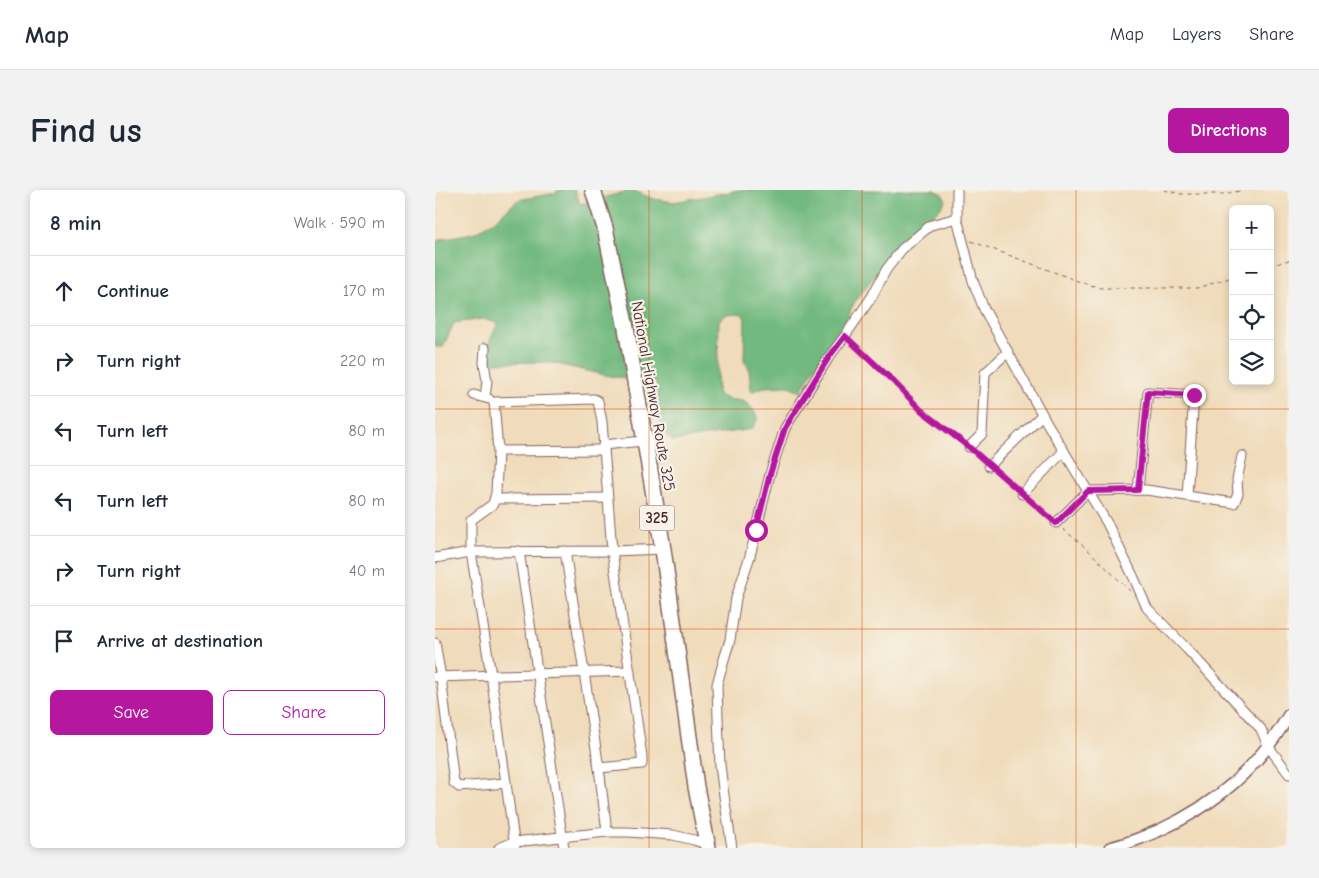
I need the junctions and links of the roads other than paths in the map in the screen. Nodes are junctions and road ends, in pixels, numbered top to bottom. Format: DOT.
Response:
graph roads {
  1 [pos="593,190"];
  2 [pos="605,190"];
  3 [pos="957,190"];
  4 [pos="957,218"];
  5 [pos="485,348"];
  6 [pos="1008,352"];
  7 [pos="474,395"];
  8 [pos="485,397"];
  9 [pos="494,402"];
  10 [pos="1043,415"];
  11 [pos="649,440"];
  12 [pos="969,447"];
  13 [pos="603,448"];
  14 [pos="498,451"];
  15 [pos="1064,451"];
  16 [pos="1242,456"];
  17 [pos="989,466"];
  18 [pos="1138,490"];
  19 [pos="1088,491"];
  20 [pos="1022,494"];
  21 [pos="1187,496"];
  22 [pos="607,498"];
  23 [pos="495,499"];
  24 [pos="1056,523"];
  25 [pos="667,549"];
  26 [pos="519,551"];
  27 [pos="565,551"];
  28 [pos="612,551"];
  29 [pos="471,552"];
  30 [pos="435,558"];
  31 [pos="435,643"];
  32 [pos="630,671"];
  33 [pos="584,672"];
  34 [pos="538,674"];
  35 [pos="491,675"];
  36 [pos="438,677"];
  37 [pos="1289,715"];
  38 [pos="1268,746"];
  39 [pos="599,768"];
  40 [pos="1289,774"];
  41 [pos="506,783"];
  42 [pos="607,832"];
  43 [pos="563,837"];
  44 [pos="515,845"];
  45 [pos="708,847"];
  46 [pos="499,848"];
  47 [pos="564,848"];
  48 [pos="732,848"];
  49 [pos="1110,848"];
  1 -- 11 [label="highway, National Highway Route 325 / 325"];
  2 -- 11 [label="highway, National Highway Route 325 / 325"];
  3 -- 4 [label="street"];
  4 -- 6 [label="street"];
  4 -- 48 [label="street"];
  5 -- 8 [label="street"];
  6 -- 10 [label="street"];
  6 -- 12 [label="street"];
  7 -- 8 [label="street"];
  8 -- 9 [label="street"];
  9 -- 13 [label="street"];
  9 -- 14 [label="street"];
  10 -- 15 [label="street"];
  10 -- 17 [label="street"];
  11 -- 13 [label="street"];
  11 -- 25 [label="highway, National Highway Route 325 / 325"];
  13 -- 14 [label="street"];
  13 -- 22 [label="street"];
  14 -- 23 [label="street"];
  15 -- 19 [label="street"];
  15 -- 20 [label="street"];
  16 -- 21 [label="street"];
  18 -- 19 [label="street"];
  18 -- 21 [label="street"];
  18 -- 21 [label="street"];
  19 -- 24 [label="street"];
  19 -- 38 [label="street"];
  22 -- 23 [label="street"];
  22 -- 28 [label="street"];
  23 -- 29 [label="street"];
  25 -- 28 [label="street"];
  25 -- 45 [label="highway, National Highway Route 325 / 325"];
  26 -- 27 [label="street"];
  26 -- 29 [label="street"];
  26 -- 34 [label="street"];
  27 -- 28 [label="street"];
  27 -- 33 [label="street"];
  28 -- 32 [label="street"];
  29 -- 30 [label="street"];
  29 -- 35 [label="street"];
  31 -- 36 [label="street"];
  32 -- 33 [label="street"];
  32 -- 39 [label="street"];
  33 -- 34 [label="street"];
  33 -- 39 [label="street"];
  34 -- 35 [label="street"];
  34 -- 43 [label="street"];
  35 -- 36 [label="street"];
  35 -- 41 [label="street"];
  36 -- 41 [label="street"];
  37 -- 38 [label="street"];
  38 -- 40 [label="street"];
  38 -- 49 [label="street"];
  39 -- 42 [label="street"];
  41 -- 44 [label="street"];
  42 -- 43 [label="street"];
  42 -- 45 [label="street"];
  43 -- 44 [label="street"];
  43 -- 47 [label="street"];
  44 -- 46 [label="street"];
}
